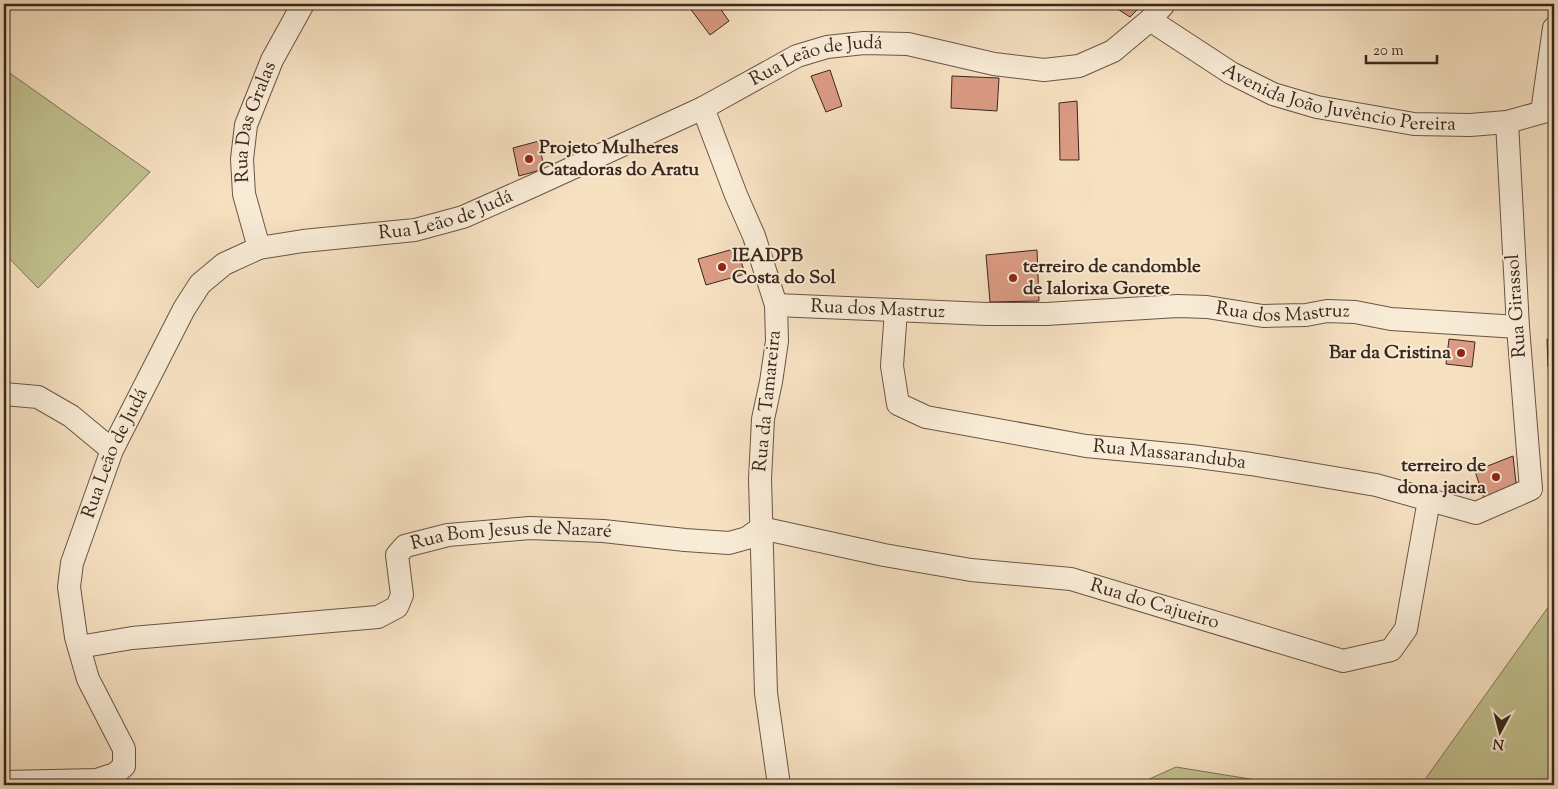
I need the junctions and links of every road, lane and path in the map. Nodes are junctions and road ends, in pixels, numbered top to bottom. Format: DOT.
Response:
graph roads {
  1 [pos="303,4"];
  2 [pos="1157,12"];
  3 [pos="1554,28"];
  4 [pos="703,108"];
  5 [pos="1548,110"];
  6 [pos="1507,122"];
  7 [pos="259,248"];
  8 [pos="776,305"];
  9 [pos="896,310"];
  10 [pos="1518,327"];
  11 [pos="4,394"];
  12 [pos="112,450"];
  13 [pos="1531,489"];
  14 [pos="1429,500"];
  15 [pos="761,528"];
  16 [pos="79,647"];
  17 [pos="118,775"];
  18 [pos="4,782"];
  19 [pos="779,785"];
  1 -- 7 [label="street, Rua Das Gralas"];
  2 -- 4 [label="street, Rua Leão de Judá"];
  2 -- 6 [label="street, Avenida João Juvêncio Pereira"];
  3 -- 5 [label="street, Avenida João Juvêncio Pereira"];
  4 -- 7 [label="street, Rua Leão de Judá"];
  4 -- 8 [label="street, Rua da Tamareira"];
  5 -- 6 [label="street, Avenida João Juvêncio Pereira"];
  6 -- 10 [label="street, Rua Girassol"];
  7 -- 12 [label="street, Rua Leão de Judá"];
  8 -- 9 [label="street, Rua dos Mastruz"];
  8 -- 15 [label="street, Rua da Tamareira"];
  9 -- 10 [label="street, Rua dos Mastruz"];
  9 -- 14 [label="street, Rua Massaranduba"];
  10 -- 13 [label="street, Rua Girassol"];
  11 -- 12 [label="street"];
  12 -- 16 [label="street, Rua Leão de Judá"];
  13 -- 14 [label="street, Rua Massaranduba"];
  14 -- 15 [label="street, Rua do Cajueiro"];
  15 -- 16 [label="street, Rua Bom Jesus de Nazaré"];
  15 -- 19 [label="street, Rua da Tamareira"];
  16 -- 17 [label="street, Rua Leão de Judá"];
  17 -- 18 [label="street"];
}
